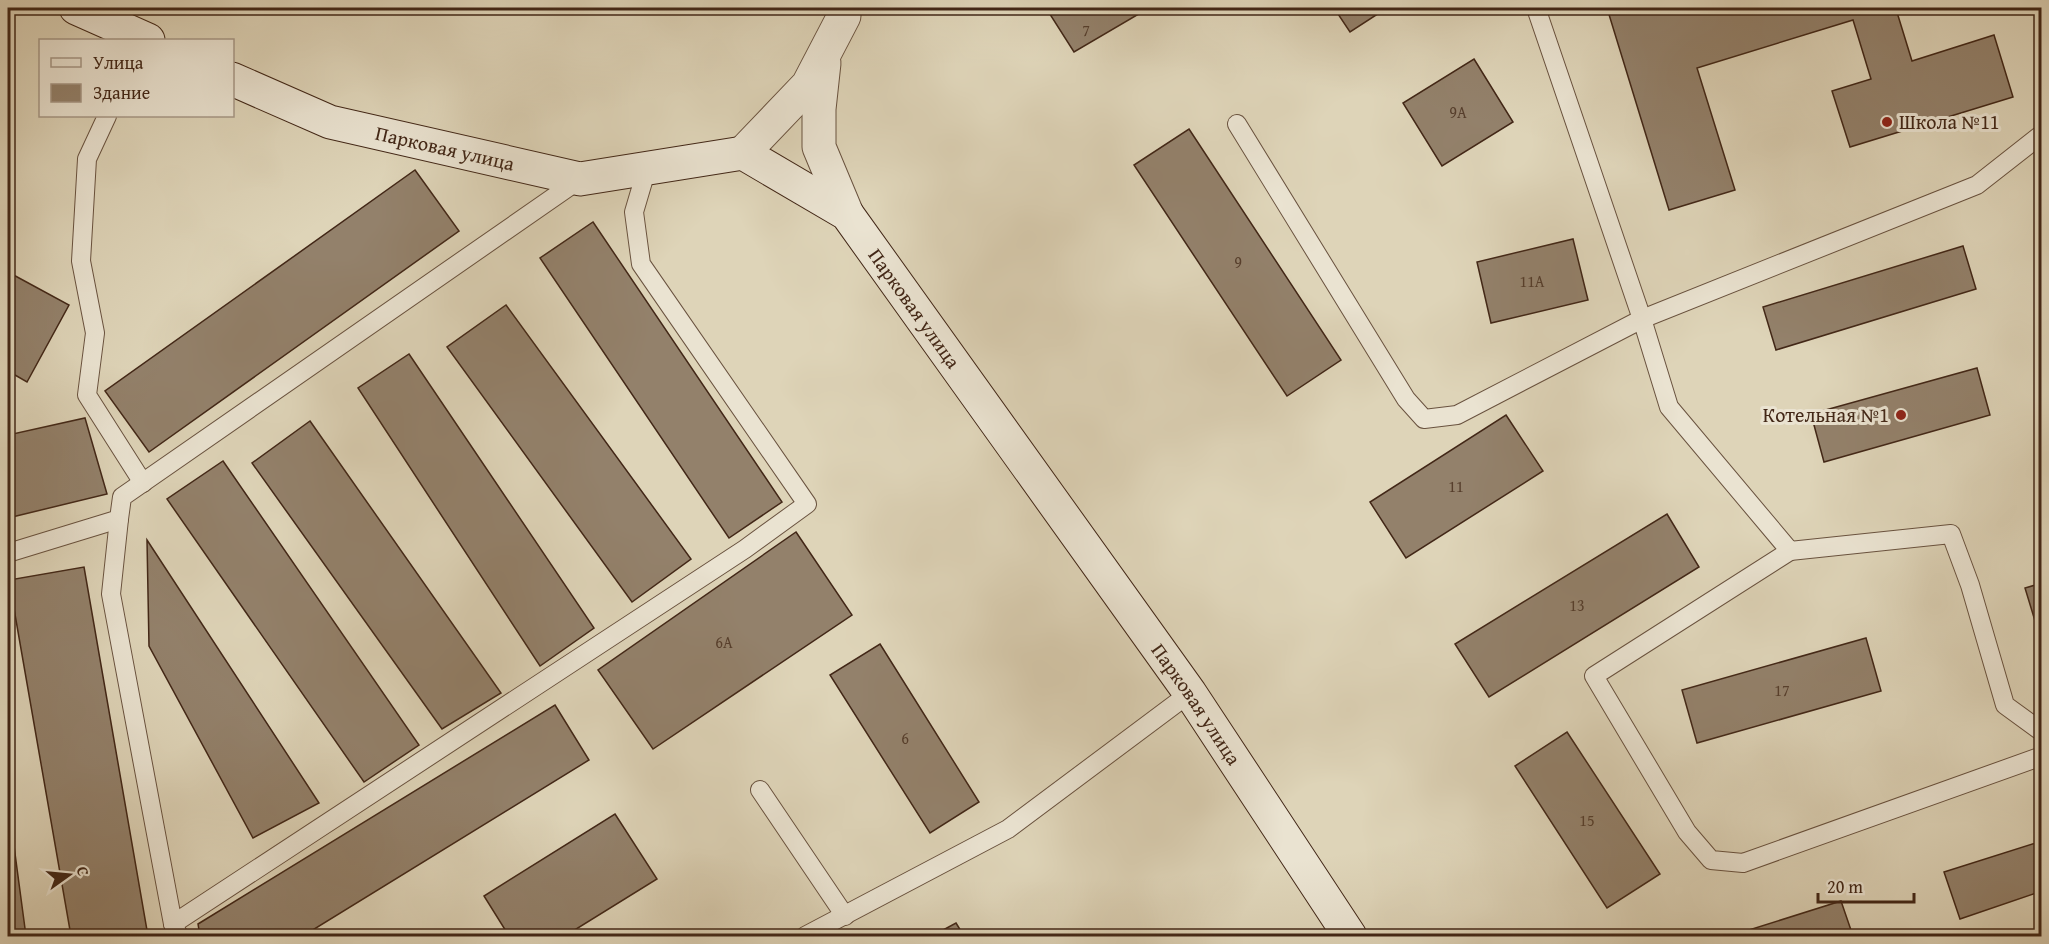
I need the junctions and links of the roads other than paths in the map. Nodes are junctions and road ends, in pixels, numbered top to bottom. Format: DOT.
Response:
graph roads {
  1 [pos="76,8"];
  2 [pos="844,8"];
  3 [pos="1536,8"];
  4 [pos="143,39"];
  5 [pos="825,51"];
  6 [pos="234,79"];
  7 [pos="107,117"];
  8 [pos="1237,124"];
  9 [pos="2042,134"];
  10 [pos="743,153"];
  11 [pos="647,168"];
  12 [pos="580,179"];
  13 [pos="847,214"];
  14 [pos="1642,319"];
  15 [pos="143,483"];
  16 [pos="119,519"];
  17 [pos="1790,551"];
  18 [pos="8,553"];
  19 [pos="1190,693"];
  20 [pos="2042,732"];
  21 [pos="2042,756"];
  22 [pos="760,790"];
  23 [pos="845,916"];
  24 [pos="176,930"];
  25 [pos="805,936"];
  26 [pos="1350,936"];
  1 -- 4 [label="street"];
  2 -- 5 [label="street"];
  3 -- 14 [label="lane"];
  5 -- 10 [label="street"];
  5 -- 13 [label="street"];
  6 -- 12 [label="street, Парковая улица"];
  7 -- 15 [label="lane"];
  8 -- 14 [label="lane"];
  9 -- 14 [label="lane"];
  10 -- 11 [label="street, Парковая улица"];
  10 -- 13 [label="street, Парковая улица"];
  11 -- 12 [label="street, Парковая улица"];
  11 -- 24 [label="lane"];
  12 -- 15 [label="lane"];
  13 -- 19 [label="street, Парковая улица"];
  14 -- 17 [label="lane"];
  15 -- 16 [label="lane"];
  16 -- 18 [label="lane"];
  16 -- 24 [label="lane"];
  17 -- 20 [label="lane"];
  17 -- 21 [label="lane"];
  19 -- 23 [label="lane"];
  19 -- 26 [label="street, Парковая улица"];
  22 -- 23 [label="lane"];
  23 -- 25 [label="lane"];
}
